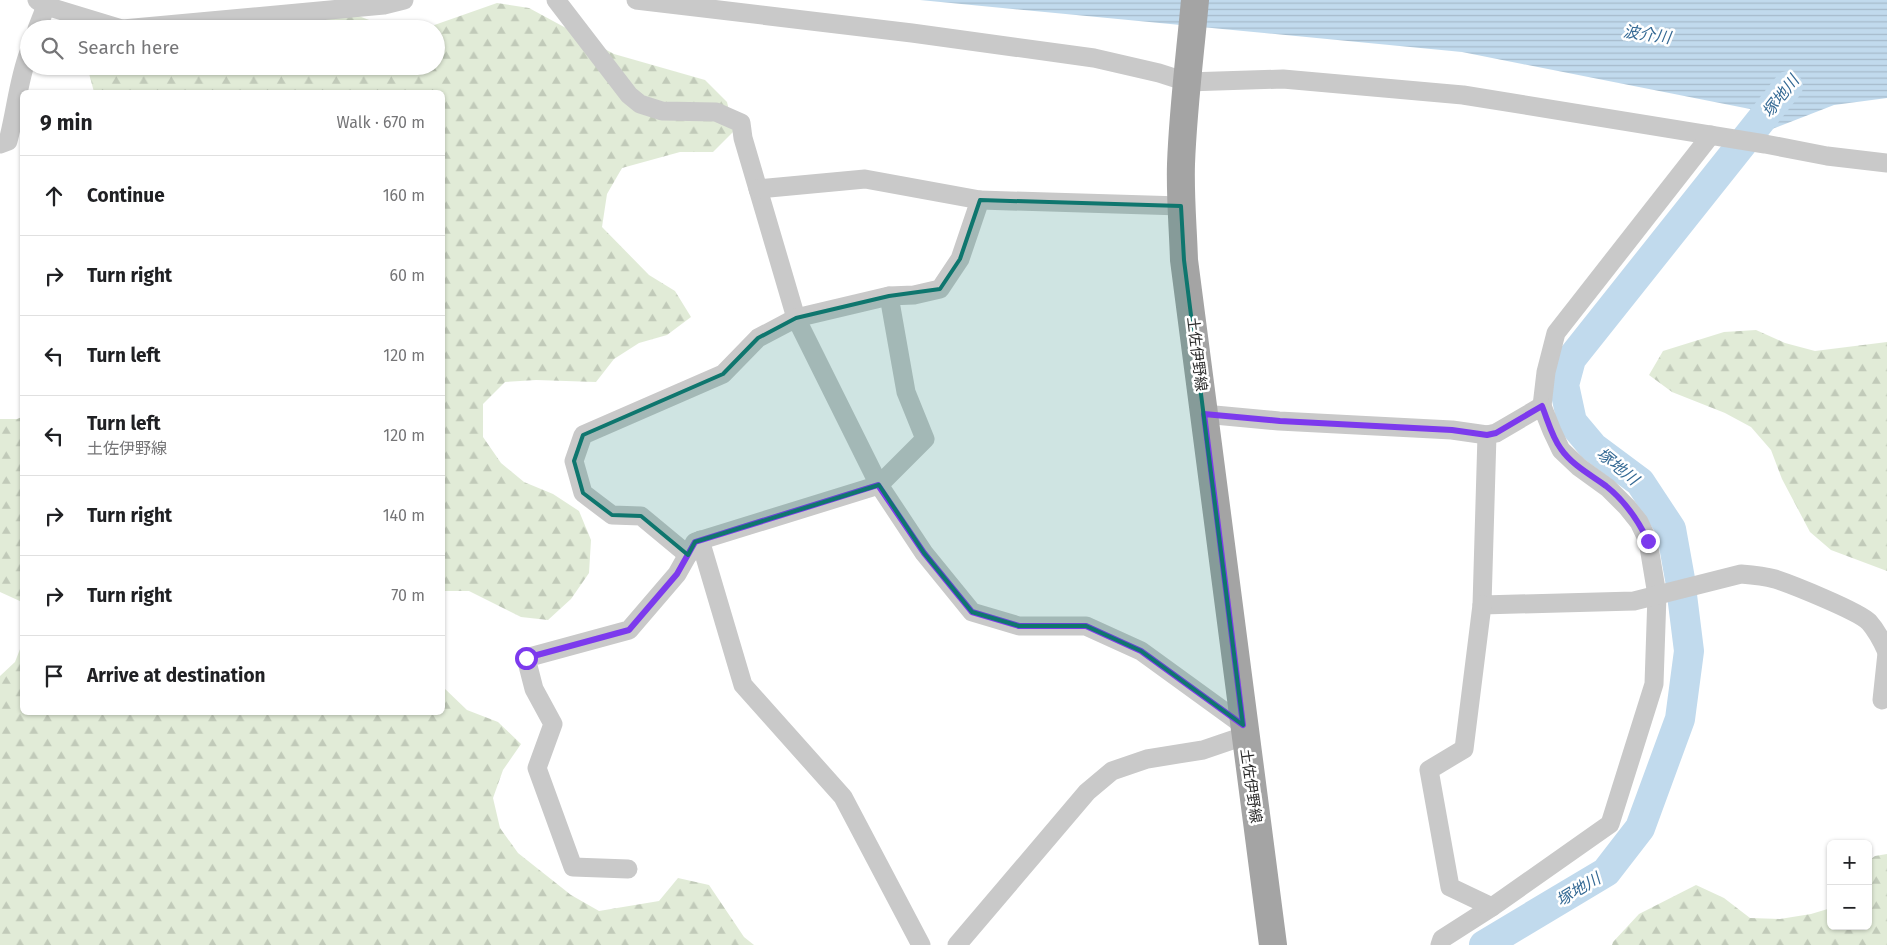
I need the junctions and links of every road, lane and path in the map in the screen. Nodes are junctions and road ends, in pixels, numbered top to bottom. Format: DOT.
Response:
graph roads {
  1 [pos="404,0"];
  2 [pos="556,0"];
  3 [pos="636,0"];
  4 [pos="1196,0"];
  5 [pos="41,3"];
  6 [pos="38,20"];
  7 [pos="95,20"];
  8 [pos="221,20"];
  9 [pos="1188,74"];
  10 [pos="21,75"];
  11 [pos="1716,136"];
  12 [pos="0,144"];
  13 [pos="1887,163"];
  14 [pos="758,189"];
  15 [pos="980,200"];
  16 [pos="1181,206"];
  17 [pos="889,296"];
  18 [pos="796,318"];
  19 [pos="1542,406"];
  20 [pos="1204,414"];
  21 [pos="1487,435"];
  22 [pos="878,485"];
  23 [pos="700,540"];
  24 [pos="688,555"];
  25 [pos="1657,595"];
  26 [pos="1482,604"];
  27 [pos="1887,652"];
  28 [pos="1882,700"];
  29 [pos="1244,731"];
  30 [pos="628,869"];
  31 [pos="1492,907"];
  32 [pos="921,945"];
  33 [pos="957,945"];
  34 [pos="1273,945"];
  35 [pos="1440,945"];
  1 -- 8 [label="street"];
  2 -- 14 [label="street"];
  3 -- 9 [label="street"];
  4 -- 9 [label="main road, 土佐伊野線"];
  5 -- 6 [label="street"];
  5 -- 7 [label="street"];
  9 -- 11 [label="street"];
  9 -- 16 [label="main road, 土佐伊野線"];
  10 -- 12 [label="street"];
  11 -- 13 [label="street"];
  11 -- 19 [label="street"];
  14 -- 15 [label="street"];
  14 -- 18 [label="street"];
  15 -- 16 [label="street"];
  15 -- 17 [label="street"];
  16 -- 20 [label="main road, 土佐伊野線"];
  17 -- 18 [label="street"];
  17 -- 22 [label="street"];
  18 -- 22 [label="street"];
  18 -- 24 [label="street"];
  19 -- 21 [label="street"];
  19 -- 25 [label="street"];
  20 -- 21 [label="street"];
  20 -- 29 [label="main road, 土佐伊野線"];
  21 -- 26 [label="street"];
  22 -- 23 [label="street"];
  22 -- 29 [label="street"];
  23 -- 24 [label="street"];
  23 -- 32 [label="street"];
  24 -- 30 [label="street"];
  25 -- 26 [label="street"];
  25 -- 27 [label="street"];
  25 -- 31 [label="street"];
  26 -- 31 [label="street"];
  27 -- 28 [label="street"];
  29 -- 33 [label="street"];
  29 -- 34 [label="main road, 土佐伊野線"];
  31 -- 35 [label="street"];
}
